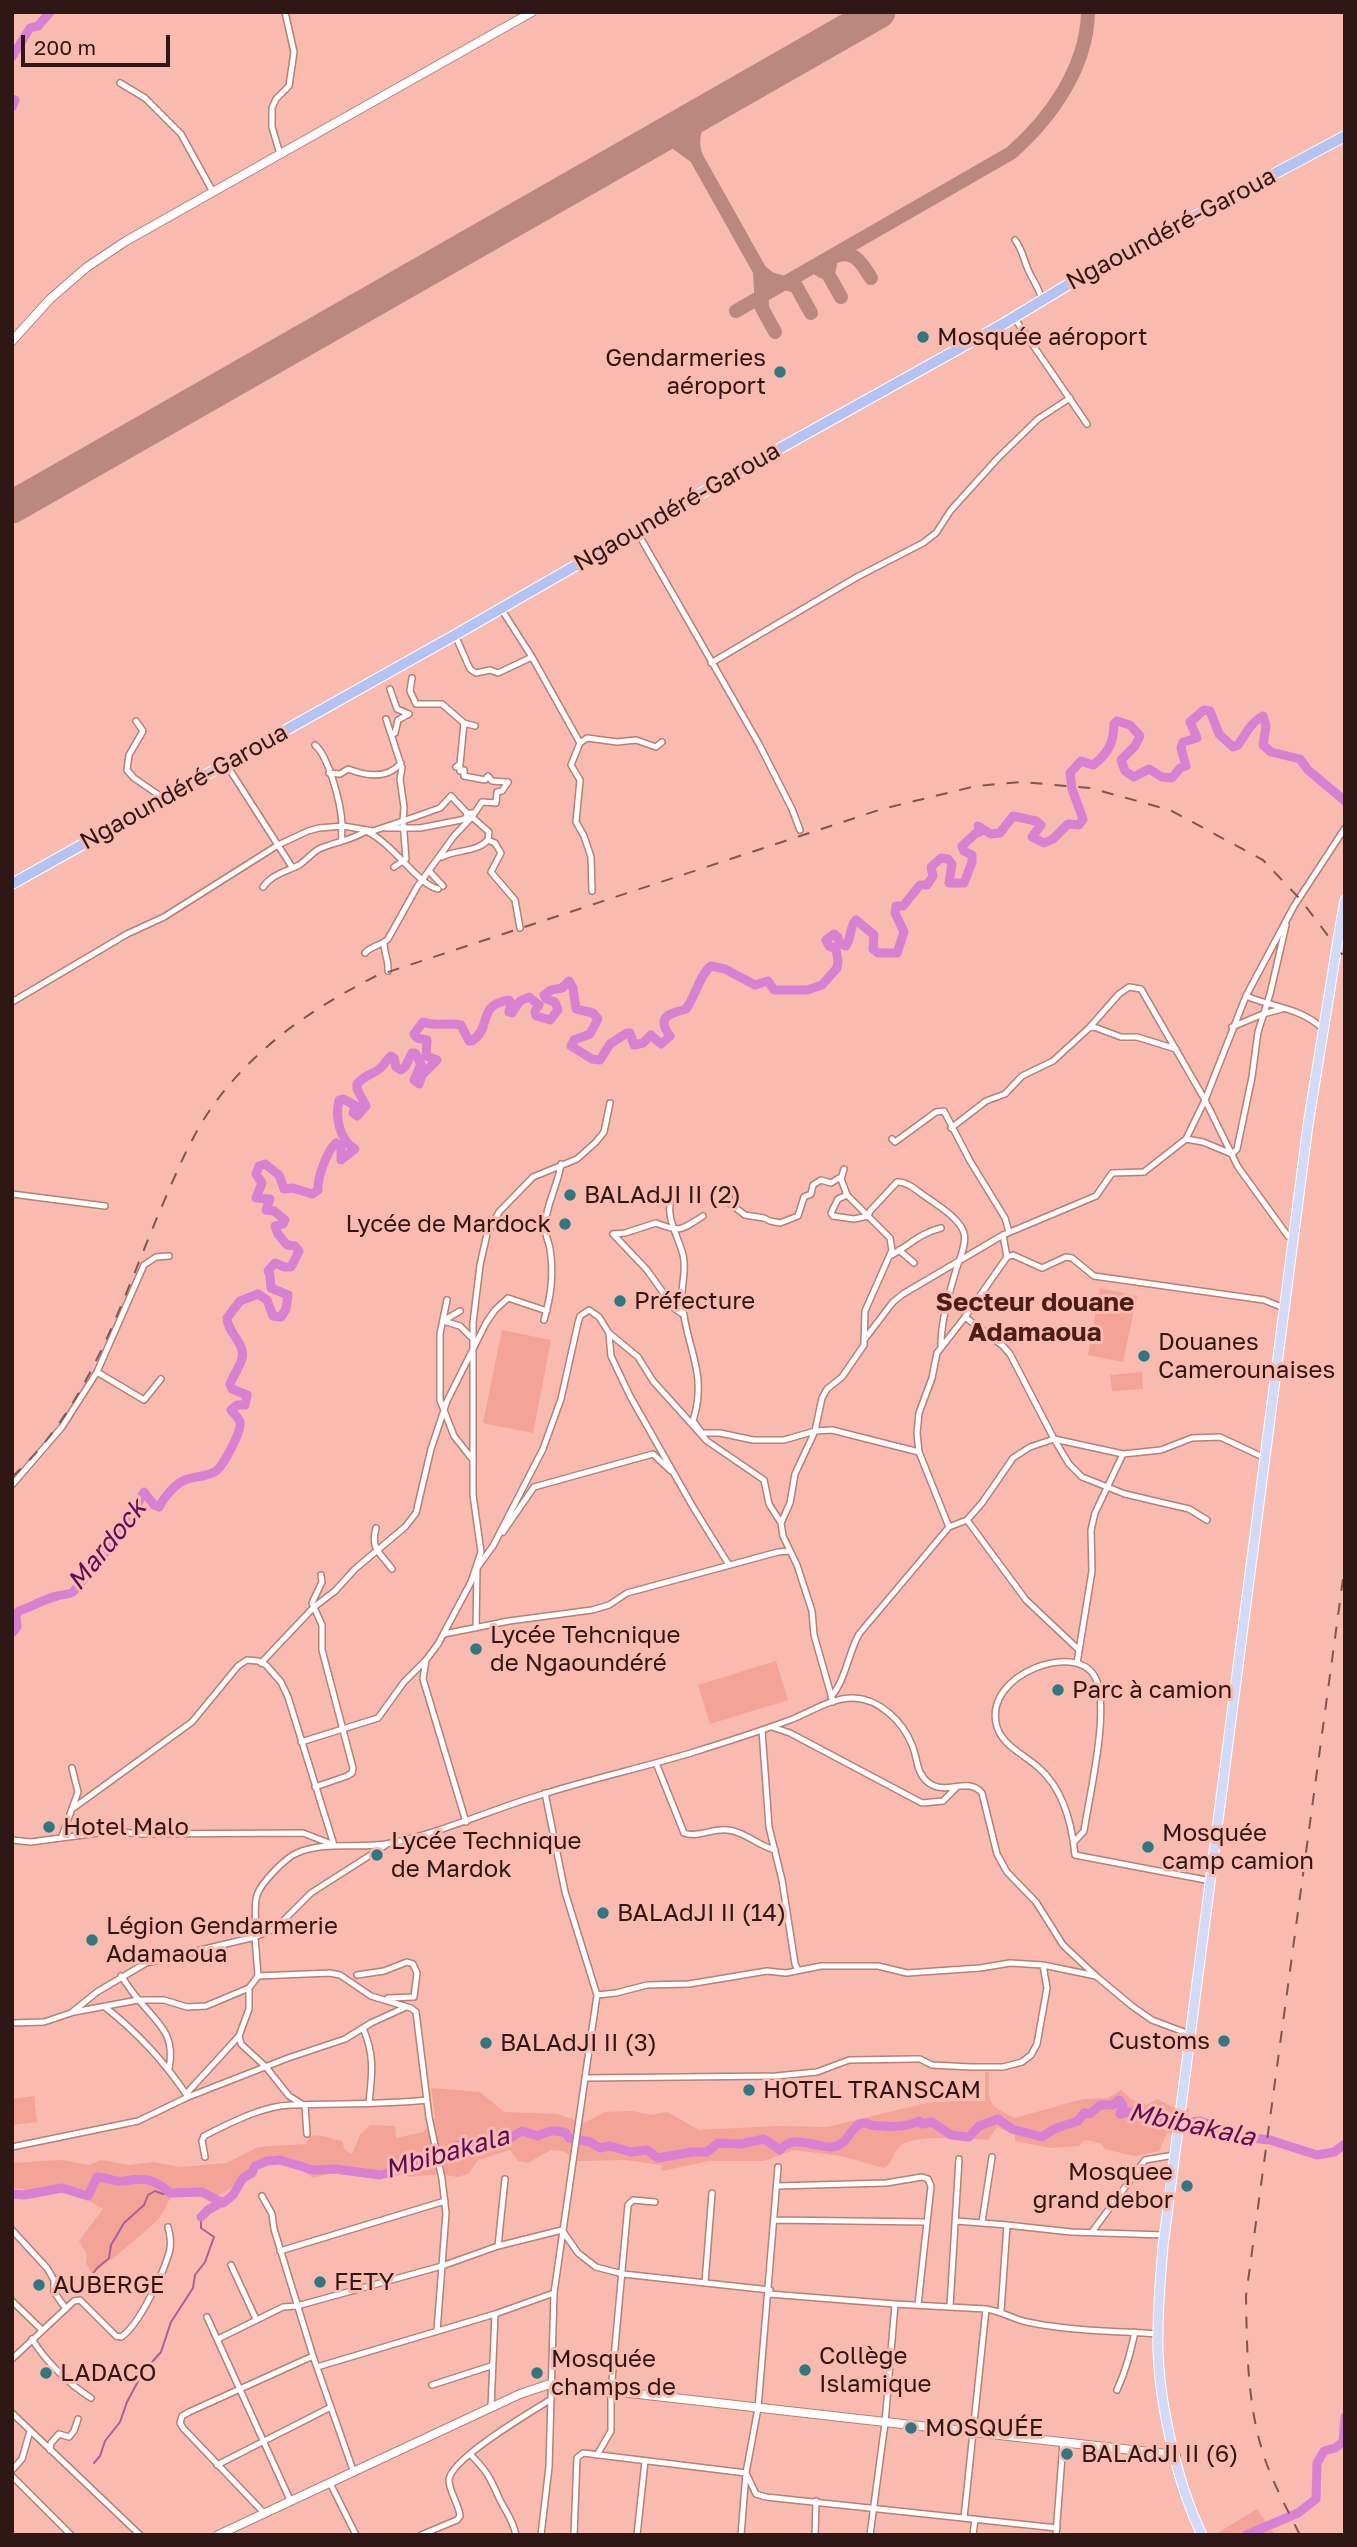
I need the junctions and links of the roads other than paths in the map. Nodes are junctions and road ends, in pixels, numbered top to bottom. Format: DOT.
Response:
graph roads {
  1 [pos="285,12"];
  2 [pos="532,12"];
  3 [pos="120,83"];
  4 [pos="1341,138"];
  5 [pos="280,154"];
  6 [pos="212,192"];
  7 [pos="1015,240"];
  8 [pos="1042,300"];
  9 [pos="1013,316"];
  10 [pos="12,341"];
  11 [pos="1070,398"];
  12 [pos="1087,424"];
  13 [pos="636,530"];
  14 [pos="500,607"];
  15 [pos="455,635"];
  16 [pos="532,657"];
  17 [pos="711,663"];
  18 [pos="412,678"];
  19 [pos="390,689"];
  20 [pos="386,719"];
  21 [pos="136,721"];
  22 [pos="464,723"];
  23 [pos="475,726"];
  24 [pos="391,734"];
  25 [pos="662,742"];
  26 [pos="580,743"];
  27 [pos="315,745"];
  28 [pos="401,763"];
  29 [pos="226,764"];
  30 [pos="329,773"];
  31 [pos="163,797"];
  32 [pos="471,815"];
  33 [pos="403,821"];
  34 [pos="342,826"];
  35 [pos="383,828"];
  36 [pos="402,828"];
  37 [pos="1345,828"];
  38 [pos="800,830"];
  39 [pos="366,831"];
  40 [pos="488,840"];
  41 [pos="342,841"];
  42 [pos="278,845"];
  43 [pos="439,859"];
  44 [pos="404,860"];
  45 [pos="292,867"];
  46 [pos="394,867"];
  47 [pos="430,872"];
  48 [pos="422,880"];
  49 [pos="12,884"];
  50 [pos="263,887"];
  51 [pos="592,891"];
  52 [pos="1345,900"];
  53 [pos="1289,915"];
  54 [pos="520,928"];
  55 [pos="384,943"];
  56 [pos="366,954"];
  57 [pos="388,971"];
  58 [pos="1246,996"];
  59 [pos="12,1002"];
  60 [pos="1267,1005"];
  61 [pos="1283,1009"];
  62 [pos="1263,1014"];
  63 [pos="1232,1027"];
  64 [pos="1089,1028"];
  65 [pos="1322,1028"];
  66 [pos="1176,1049"];
  67 [pos="1205,1100"];
  68 [pos="610,1102"];
  69 [pos="951,1128"];
  70 [pos="892,1139"];
  71 [pos="1186,1139"];
  72 [pos="1232,1154"];
  73 [pos="561,1164"];
  74 [pos="844,1169"];
  75 [pos="841,1179"];
  76 [pos="673,1193"];
  77 [pos="12,1194"];
  78 [pos="847,1195"];
  79 [pos="729,1197"];
  80 [pos="105,1206"];
  81 [pos="703,1216"];
  82 [pos="868,1216"];
  83 [pos="941,1228"];
  84 [pos="674,1230"];
  85 [pos="1006,1233"];
  86 [pos="1288,1236"];
  87 [pos="892,1243"];
  88 [pos="900,1251"];
  89 [pos="169,1256"];
  90 [pos="890,1256"];
  91 [pos="1007,1256"];
  92 [pos="959,1261"];
  93 [pos="914,1263"];
  94 [pos="447,1300"];
  95 [pos="1284,1308"];
  96 [pos="460,1311"];
  97 [pos="547,1311"];
  98 [pos="684,1315"];
  99 [pos="965,1317"];
  100 [pos="544,1320"];
  101 [pos="443,1321"];
  102 [pos="609,1333"];
  103 [pos="474,1339"];
  104 [pos="864,1340"];
  105 [pos="941,1345"];
  106 [pos="474,1349"];
  107 [pos="97,1372"];
  108 [pos="161,1378"];
  109 [pos="444,1409"];
  110 [pos="815,1431"];
  111 [pos="1054,1440"];
  112 [pos="919,1452"];
  113 [pos="1124,1454"];
  114 [pos="1265,1458"];
  115 [pos="473,1460"];
  116 [pos="678,1479"];
  117 [pos="12,1485"];
  118 [pos="1107,1487"];
  119 [pos="967,1520"];
  120 [pos="1207,1520"];
  121 [pos="781,1523"];
  122 [pos="949,1527"];
  123 [pos="376,1528"];
  124 [pos="494,1546"];
  125 [pos="378,1551"];
  126 [pos="790,1551"];
  127 [pos="729,1565"];
  128 [pos="477,1568"];
  129 [pos="392,1569"];
  130 [pos="321,1575"];
  131 [pos="313,1606"];
  132 [pos="476,1628"];
  133 [pos="444,1634"];
  134 [pos="1079,1650"];
  135 [pos="426,1660"];
  136 [pos="261,1663"];
  137 [pos="1077,1663"];
  138 [pos="832,1700"];
  139 [pos="772,1727"];
  140 [pos="344,1730"];
  141 [pos="762,1730"];
  142 [pos="302,1742"];
  143 [pos="656,1763"];
  144 [pos="72,1768"];
  145 [pos="315,1787"];
  146 [pos="956,1788"];
  147 [pos="545,1793"];
  148 [pos="72,1810"];
  149 [pos="466,1822"];
  150 [pos="62,1836"];
  151 [pos="12,1840"];
  152 [pos="1074,1842"];
  153 [pos="388,1844"];
  154 [pos="334,1845"];
  155 [pos="775,1850"];
  156 [pos="1211,1881"];
  157 [pos="255,1937"];
  158 [pos="1043,1965"];
  159 [pos="798,1970"];
  160 [pos="358,1975"];
  161 [pos="121,1976"];
  162 [pos="258,1976"];
  163 [pos="1096,1976"];
  164 [pos="249,1988"];
  165 [pos="597,1995"];
  166 [pos="371,1996"];
  167 [pos="138,2000"];
  168 [pos="106,2007"];
  169 [pos="405,2007"];
  170 [pos="71,2013"];
  171 [pos="12,2023"];
  172 [pos="363,2028"];
  173 [pos="1192,2035"];
  174 [pos="239,2036"];
  175 [pos="266,2067"];
  176 [pos="169,2068"];
  177 [pos="586,2078"];
  178 [pos="187,2096"];
  179 [pos="427,2100"];
  180 [pos="369,2103"];
  181 [pos="305,2106"];
  182 [pos="307,2134"];
  183 [pos="12,2147"];
  184 [pos="1176,2155"];
  185 [pos="205,2157"];
  186 [pos="992,2157"];
  187 [pos="959,2159"];
  188 [pos="778,2167"];
  189 [pos="505,2179"];
  190 [pos="777,2186"];
  191 [pos="712,2193"];
  192 [pos="262,2196"];
  193 [pos="445,2202"];
  194 [pos="655,2202"];
  195 [pos="775,2220"];
  196 [pos="956,2221"];
  197 [pos="926,2222"];
  198 [pos="982,2222"];
  199 [pos="1007,2225"];
  200 [pos="168,2227"];
  201 [pos="12,2230"];
  202 [pos="562,2230"];
  203 [pos="1092,2232"];
  204 [pos="1164,2235"];
  205 [pos="498,2246"];
  206 [pos="280,2251"];
  207 [pos="231,2265"];
  208 [pos="442,2266"];
  209 [pos="623,2274"];
  210 [pos="705,2283"];
  211 [pos="769,2292"];
  212 [pos="554,2294"];
  213 [pos="12,2301"];
  214 [pos="895,2304"];
  215 [pos="918,2305"];
  216 [pos="297,2306"];
  217 [pos="950,2306"];
  218 [pos="66,2309"];
  219 [pos="986,2309"];
  220 [pos="1000,2311"];
  221 [pos="495,2314"];
  222 [pos="207,2316"];
  223 [pos="257,2319"];
  224 [pos="42,2330"];
  225 [pos="436,2331"];
  226 [pos="1135,2332"];
  227 [pos="1157,2334"];
  228 [pos="32,2339"];
  229 [pos="218,2339"];
  230 [pos="313,2356"];
  231 [pos="12,2359"];
  232 [pos="491,2366"];
  233 [pos="317,2367"];
  234 [pos="550,2384"];
  235 [pos="432,2385"];
  236 [pos="241,2388"];
  237 [pos="1116,2390"];
  238 [pos="611,2391"];
  239 [pos="91,2398"];
  240 [pos="550,2400"];
  241 [pos="331,2407"];
  242 [pos="491,2408"];
  243 [pos="758,2408"];
  244 [pos="12,2413"];
  245 [pos="78,2419"];
  246 [pos="885,2423"];
  247 [pos="30,2431"];
  248 [pos="973,2433"];
  249 [pos="265,2442"];
  250 [pos="1063,2442"];
  251 [pos="50,2450"];
  252 [pos="470,2454"];
  253 [pos="597,2455"];
  254 [pos="1176,2455"];
  255 [pos="645,2460"];
  256 [pos="217,2465"];
  257 [pos="12,2470"];
  258 [pos="354,2473"];
  259 [pos="746,2473"];
  260 [pos="12,2476"];
  261 [pos="330,2483"];
  262 [pos="816,2501"];
  263 [pos="291,2502"];
  264 [pos="874,2508"];
  265 [pos="264,2513"];
  266 [pos="964,2518"];
  267 [pos="975,2519"];
  268 [pos="442,2527"];
  269 [pos="240,2530"];
  270 [pos="1056,2531"];
  271 [pos="71,2535"];
  272 [pos="140,2535"];
  273 [pos="218,2535"];
  274 [pos="356,2535"];
  275 [pos="421,2535"];
  276 [pos="445,2535"];
  277 [pos="516,2535"];
  278 [pos="541,2535"];
  279 [pos="574,2535"];
  280 [pos="638,2535"];
  281 [pos="741,2535"];
  282 [pos="815,2535"];
  283 [pos="870,2535"];
  284 [pos="973,2535"];
  285 [pos="1202,2535"];
  1 -- 5 [label="street"];
  2 -- 5 [label="street"];
  3 -- 6 [label="street"];
  4 -- 8 [label="highway, Ngaoundéré-Garoua"];
  5 -- 6 [label="street"];
  6 -- 10 [label="street"];
  7 -- 8 [label="street"];
  8 -- 9 [label="highway, Ngaoundéré-Garoua"];
  9 -- 11 [label="street"];
  9 -- 13 [label="highway, Ngaoundéré-Garoua"];
  11 -- 12 [label="street"];
  11 -- 17 [label="street"];
  13 -- 14 [label="highway, Ngaoundéré-Garoua"];
  13 -- 17 [label="street"];
  14 -- 15 [label="highway, Ngaoundéré-Garoua"];
  14 -- 16 [label="street"];
  15 -- 16 [label="street"];
  15 -- 29 [label="highway, Ngaoundéré-Garoua"];
  16 -- 26 [label="street"];
  17 -- 38 [label="street"];
  18 -- 22 [label="street"];
  19 -- 24 [label="street"];
  20 -- 24 [label="street"];
  21 -- 31 [label="street"];
  22 -- 23 [label="street"];
  22 -- 32 [label="street"];
  24 -- 28 [label="street"];
  25 -- 26 [label="street"];
  26 -- 51 [label="street"];
  27 -- 30 [label="street"];
  28 -- 30 [label="street"];
  28 -- 33 [label="street"];
  29 -- 31 [label="highway, Ngaoundéré-Garoua"];
  29 -- 42 [label="street"];
  30 -- 34 [label="street"];
  31 -- 49 [label="highway, Ngaoundéré-Garoua"];
  32 -- 33 [label="street"];
  32 -- 36 [label="street"];
  32 -- 40 [label="street"];
  32 -- 43 [label="street"];
  33 -- 35 [label="street"];
  33 -- 36 [label="street"];
  34 -- 39 [label="street"];
  34 -- 41 [label="street"];
  34 -- 42 [label="street"];
  35 -- 36 [label="street"];
  35 -- 39 [label="street"];
  36 -- 44 [label="street"];
  37 -- 53 [label="street"];
  39 -- 41 [label="street"];
  39 -- 44 [label="street"];
  40 -- 43 [label="street"];
  40 -- 54 [label="street"];
  41 -- 45 [label="street"];
  42 -- 45 [label="street"];
  42 -- 59 [label="street"];
  43 -- 47 [label="street"];
  44 -- 46 [label="street"];
  44 -- 48 [label="street"];
  45 -- 50 [label="street"];
  47 -- 48 [label="street"];
  47 -- 48 [label="street"];
  48 -- 55 [label="street"];
  52 -- 65 [label="main road, bridge"];
  53 -- 58 [label="street"];
  53 -- 60 [label="street"];
  55 -- 56 [label="street"];
  55 -- 57 [label="street"];
  58 -- 60 [label="street"];
  58 -- 63 [label="street"];
  60 -- 61 [label="street"];
  60 -- 62 [label="street"];
  61 -- 62 [label="street"];
  61 -- 65 [label="street"];
  62 -- 63 [label="street"];
  62 -- 72 [label="street"];
  63 -- 67 [label="street"];
  64 -- 66 [label="street"];
  64 -- 66 [label="street"];
  64 -- 69 [label="street"];
  65 -- 95 [label="main road"];
  66 -- 67 [label="street"];
  67 -- 71 [label="street"];
  67 -- 72 [label="street"];
  68 -- 73 [label="street"];
  69 -- 70 [label="street"];
  69 -- 85 [label="street"];
  71 -- 72 [label="street"];
  71 -- 85 [label="street"];
  72 -- 86 [label="street"];
  73 -- 97 [label="street"];
  73 -- 103 [label="street"];
  74 -- 75 [label="street"];
  75 -- 78 [label="street"];
  75 -- 79 [label="street"];
  76 -- 84 [label="street"];
  77 -- 80 [label="street"];
  78 -- 82 [label="street"];
  78 -- 82 [label="street"];
  81 -- 84 [label="street"];
  82 -- 87 [label="street"];
  82 -- 92 [label="street"];
  83 -- 88 [label="street"];
  84 -- 98 [label="street"];
  84 -- 98 [label="street"];
  85 -- 91 [label="street"];
  85 -- 92 [label="street"];
  87 -- 88 [label="street"];
  87 -- 90 [label="street"];
  88 -- 90 [label="street"];
  88 -- 93 [label="street"];
  89 -- 107 [label="street"];
  90 -- 104 [label="street"];
  91 -- 95 [label="street"];
  91 -- 99 [label="street"];
  92 -- 104 [label="street"];
  92 -- 105 [label="street"];
  94 -- 101 [label="street"];
  95 -- 114 [label="main road"];
  96 -- 101 [label="street"];
  97 -- 100 [label="street"];
  97 -- 106 [label="street"];
  98 -- 110 [label="street"];
  99 -- 105 [label="street"];
  99 -- 111 [label="street"];
  101 -- 103 [label="street"];
  101 -- 109 [label="street"];
  102 -- 116 [label="street"];
  102 -- 121 [label="street"];
  102 -- 124 [label="street"];
  103 -- 106 [label="street"];
  104 -- 110 [label="street"];
  105 -- 112 [label="street"];
  106 -- 109 [label="street"];
  106 -- 115 [label="street"];
  107 -- 108 [label="street"];
  107 -- 117 [label="street"];
  109 -- 115 [label="street"];
  109 -- 125 [label="street"];
  110 -- 112 [label="street"];
  110 -- 121 [label="street"];
  111 -- 113 [label="street"];
  111 -- 118 [label="street"];
  111 -- 119 [label="street"];
  112 -- 122 [label="street"];
  113 -- 114 [label="street"];
  113 -- 118 [label="street"];
  114 -- 156 [label="main road"];
  115 -- 128 [label="street"];
  116 -- 124 [label="street"];
  116 -- 127 [label="street"];
  118 -- 120 [label="street"];
  118 -- 134 [label="street"];
  119 -- 122 [label="street"];
  119 -- 134 [label="street"];
  121 -- 126 [label="street"];
  122 -- 138 [label="street"];
  123 -- 125 [label="street"];
  124 -- 128 [label="street"];
  125 -- 129 [label="street"];
  125 -- 131 [label="street"];
  126 -- 127 [label="street"];
  126 -- 138 [label="street"];
  127 -- 132 [label="street"];
  128 -- 132 [label="street"];
  128 -- 133 [label="street"];
  130 -- 131 [label="street"];
  131 -- 136 [label="street"];
  131 -- 140 [label="street"];
  132 -- 133 [label="street"];
  133 -- 135 [label="street"];
  134 -- 137 [label="street"];
  135 -- 140 [label="street"];
  135 -- 149 [label="street"];
  136 -- 142 [label="street"];
  136 -- 148 [label="street"];
  137 -- 152 [label="street"];
  137 -- 152 [label="street"];
  138 -- 139 [label="street"];
  138 -- 146 [label="street"];
  139 -- 141 [label="street"];
  139 -- 146 [label="street"];
  140 -- 142 [label="street"];
  140 -- 145 [label="street"];
  141 -- 143 [label="street"];
  141 -- 155 [label="street"];
  142 -- 145 [label="street"];
  143 -- 147 [label="street"];
  143 -- 155 [label="street"];
  144 -- 148 [label="street"];
  145 -- 154 [label="street"];
  146 -- 163 [label="street"];
  147 -- 149 [label="street"];
  147 -- 165 [label="street"];
  148 -- 150 [label="street"];
  149 -- 153 [label="street"];
  150 -- 151 [label="street"];
  150 -- 154 [label="street"];
  152 -- 156 [label="street"];
  153 -- 154 [label="street"];
  153 -- 157 [label="street"];
  154 -- 157 [label="street"];
  155 -- 159 [label="street"];
  156 -- 173 [label="main road"];
  157 -- 161 [label="street"];
  157 -- 162 [label="street"];
  158 -- 159 [label="street"];
  158 -- 163 [label="street"];
  158 -- 177 [label="street"];
  159 -- 165 [label="street"];
  160 -- 166 [label="street"];
  161 -- 167 [label="street"];
  161 -- 170 [label="street"];
  162 -- 164 [label="street"];
  162 -- 166 [label="street"];
  163 -- 173 [label="street"];
  164 -- 167 [label="street"];
  164 -- 174 [label="street"];
  165 -- 177 [label="street"];
  166 -- 169 [label="street"];
  167 -- 168 [label="street"];
  167 -- 176 [label="street"];
  168 -- 170 [label="street"];
  168 -- 176 [label="street"];
  169 -- 172 [label="street"];
  169 -- 179 [label="street"];
  170 -- 171 [label="street"];
  172 -- 175 [label="street"];
  172 -- 180 [label="street"];
  173 -- 184 [label="main road"];
  174 -- 175 [label="street"];
  174 -- 178 [label="street"];
  175 -- 178 [label="street"];
  175 -- 181 [label="street"];
  176 -- 178 [label="street"];
  177 -- 202 [label="street"];
  178 -- 183 [label="street"];
  179 -- 180 [label="street"];
  179 -- 193 [label="street"];
  180 -- 181 [label="street"];
  181 -- 182 [label="street"];
  181 -- 185 [label="street"];
  184 -- 203 [label="street"];
  184 -- 204 [label="main road"];
  186 -- 198 [label="street"];
  187 -- 196 [label="street"];
  188 -- 190 [label="street"];
  189 -- 205 [label="street"];
  190 -- 195 [label="street"];
  190 -- 197 [label="street"];
  191 -- 210 [label="street"];
  192 -- 206 [label="street"];
  193 -- 206 [label="street"];
  193 -- 208 [label="street"];
  194 -- 209 [label="street"];
  195 -- 197 [label="street"];
  195 -- 211 [label="street"];
  196 -- 198 [label="street"];
  196 -- 217 [label="street"];
  197 -- 215 [label="street"];
  198 -- 199 [label="street"];
  199 -- 203 [label="street"];
  199 -- 220 [label="street"];
  200 -- 218 [label="street"];
  201 -- 218 [label="street"];
  202 -- 205 [label="street"];
  202 -- 209 [label="street"];
  202 -- 212 [label="street"];
  203 -- 204 [label="street"];
  204 -- 227 [label="main road"];
  205 -- 208 [label="street"];
  206 -- 216 [label="street"];
  207 -- 223 [label="street"];
  208 -- 216 [label="street"];
  208 -- 225 [label="street"];
  209 -- 210 [label="street"];
  209 -- 238 [label="street"];
  210 -- 211 [label="street"];
  211 -- 214 [label="street"];
  211 -- 243 [label="street"];
  212 -- 221 [label="street"];
  212 -- 234 [label="street"];
  213 -- 224 [label="street"];
  214 -- 215 [label="street"];
  214 -- 246 [label="street"];
  215 -- 217 [label="street"];
  216 -- 223 [label="street"];
  216 -- 230 [label="street"];
  217 -- 219 [label="street"];
  218 -- 224 [label="street"];
  219 -- 220 [label="street"];
  219 -- 248 [label="street"];
  220 -- 226 [label="street"];
  221 -- 225 [label="street"];
  221 -- 232 [label="street"];
  222 -- 229 [label="street"];
  223 -- 229 [label="street"];
  224 -- 228 [label="street"];
  225 -- 233 [label="street"];
  226 -- 227 [label="street"];
  226 -- 237 [label="street"];
  227 -- 254 [label="main road"];
  228 -- 231 [label="street"];
  228 -- 239 [label="street"];
  229 -- 236 [label="street"];
  230 -- 233 [label="street"];
  230 -- 236 [label="street"];
  232 -- 235 [label="street"];
  232 -- 242 [label="street"];
  233 -- 241 [label="street"];
  234 -- 238 [label="street"];
  234 -- 240 [label="street"];
  234 -- 242 [label="street"];
  236 -- 249 [label="street"];
  236 -- 256 [label="street"];
  238 -- 243 [label="street"];
  238 -- 253 [label="street"];
  240 -- 252 [label="street"];
  240 -- 278 [label="street"];
  241 -- 249 [label="street"];
  241 -- 258 [label="street"];
  242 -- 258 [label="street"];
  243 -- 246 [label="street"];
  243 -- 259 [label="street"];
  244 -- 247 [label="street"];
  245 -- 251 [label="street"];
  246 -- 248 [label="street"];
  246 -- 264 [label="street"];
  247 -- 251 [label="street"];
  247 -- 257 [label="street"];
  248 -- 250 [label="street"];
  248 -- 266 [label="street"];
  249 -- 256 [label="street"];
  249 -- 263 [label="street"];
  250 -- 254 [label="street"];
  250 -- 270 [label="street"];
  251 -- 272 [label="street"];
  252 -- 268 [label="street"];
  252 -- 277 [label="street"];
  253 -- 255 [label="street"];
  253 -- 279 [label="street"];
  254 -- 285 [label="main road"];
  255 -- 259 [label="street"];
  255 -- 280 [label="street"];
  256 -- 265 [label="street"];
  258 -- 261 [label="street"];
  259 -- 262 [label="street"];
  259 -- 281 [label="street"];
  260 -- 271 [label="street"];
  261 -- 263 [label="street"];
  261 -- 274 [label="street"];
  262 -- 264 [label="street"];
  262 -- 282 [label="street"];
  263 -- 265 [label="street"];
  264 -- 266 [label="street"];
  264 -- 283 [label="street"];
  265 -- 269 [label="street"];
  266 -- 267 [label="street"];
  267 -- 270 [label="street"];
  267 -- 284 [label="street"];
  268 -- 275 [label="street"];
  268 -- 276 [label="street"];
  269 -- 273 [label="street"];
}
